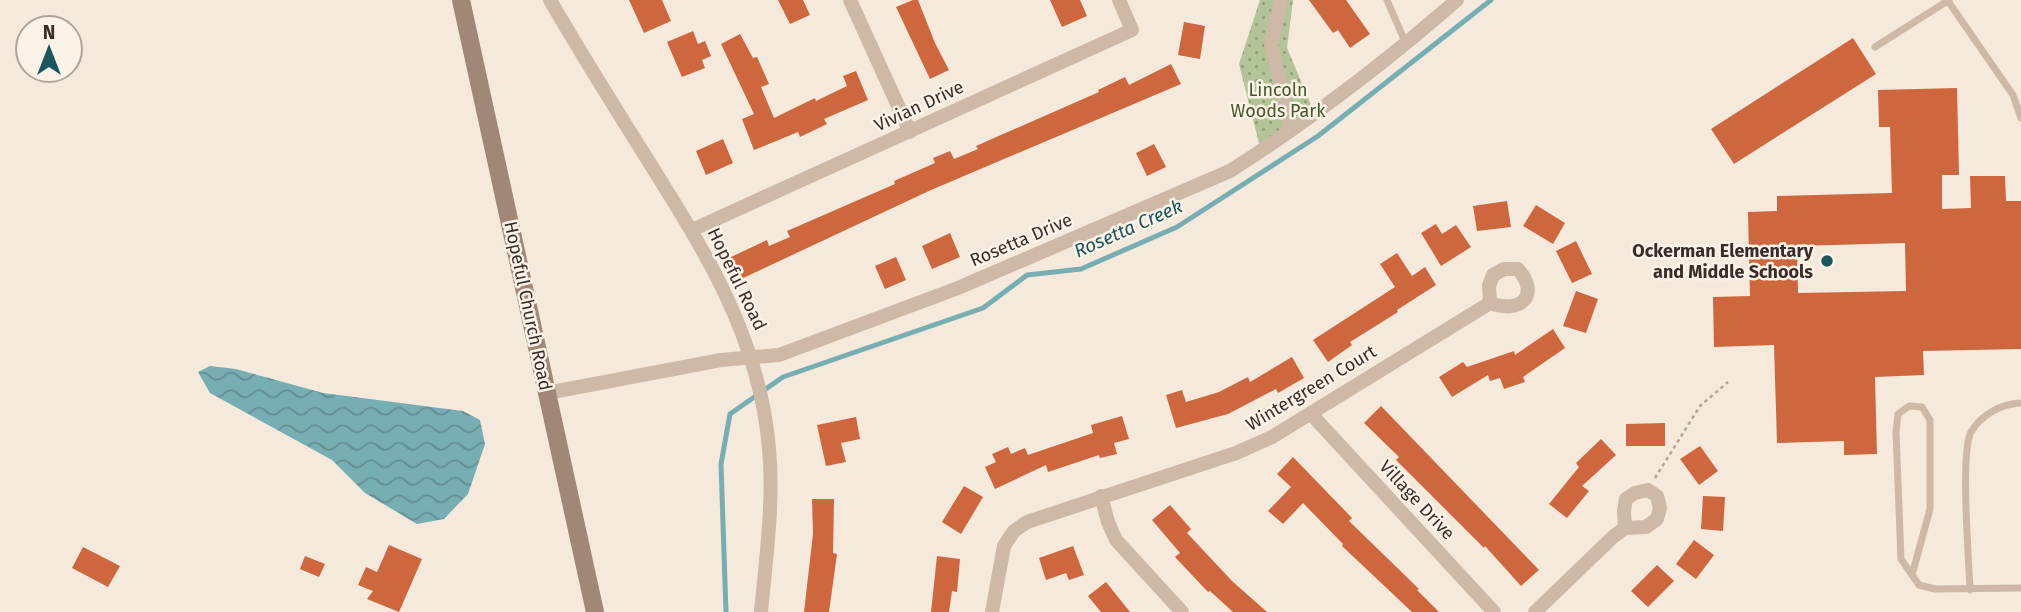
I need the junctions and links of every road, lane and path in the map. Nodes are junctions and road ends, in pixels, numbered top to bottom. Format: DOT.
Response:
graph roads {
  1 [pos="461,0"];
  2 [pos="550,0"];
  3 [pos="850,0"];
  4 [pos="1119,0"];
  5 [pos="1281,0"];
  6 [pos="1387,0"];
  7 [pos="1457,0"];
  8 [pos="1949,0"];
  9 [pos="1406,44"];
  10 [pos="1874,47"];
  11 [pos="2021,118"];
  12 [pos="1291,129"];
  13 [pos="910,132"];
  14 [pos="692,230"];
  15 [pos="1490,303"];
  16 [pos="752,359"];
  17 [pos="1728,382"];
  18 [pos="547,393"];
  19 [pos="2021,403"];
  20 [pos="1311,414"];
  21 [pos="1647,490"];
  22 [pos="1101,496"];
  23 [pos="1625,528"];
  24 [pos="1912,575"];
  25 [pos="2021,588"];
  26 [pos="1970,590"];
  27 [pos="595,612"];
  28 [pos="761,612"];
  29 [pos="992,612"];
  30 [pos="1182,612"];
  31 [pos="1494,612"];
  32 [pos="1535,612"];
  1 -- 18 [label="main road, Hopeful Church Road"];
  2 -- 14 [label="street, Hopeful Road"];
  3 -- 13 [label="street"];
  4 -- 13 [label="street, Vivian Drive"];
  5 -- 12 [label="street"];
  6 -- 9 [label="lane"];
  7 -- 9 [label="street, Rosetta Drive"];
  8 -- 10 [label="lane"];
  8 -- 11 [label="lane"];
  9 -- 12 [label="street, Rosetta Drive"];
  12 -- 16 [label="street, Rosetta Drive"];
  13 -- 14 [label="street, Vivian Drive"];
  14 -- 16 [label="street, Hopeful Road"];
  15 -- 20 [label="street, Wintergreen Court"];
  16 -- 18 [label="street, Rosetta Drive"];
  16 -- 28 [label="street, Hopeful Road"];
  17 -- 21 [label="path"];
  18 -- 27 [label="main road, Hopeful Church Road"];
  19 -- 26 [label="lane"];
  20 -- 22 [label="street, Wintergreen Court"];
  20 -- 31 [label="street, Village Drive"];
  21 -- 23 [label="street"];
  21 -- 23 [label="street"];
  22 -- 29 [label="street, Wintergreen Court"];
  22 -- 30 [label="street"];
  23 -- 32 [label="street"];
  24 -- 24 [label="lane"];
  24 -- 26 [label="lane"];
  25 -- 26 [label="lane"];
}
